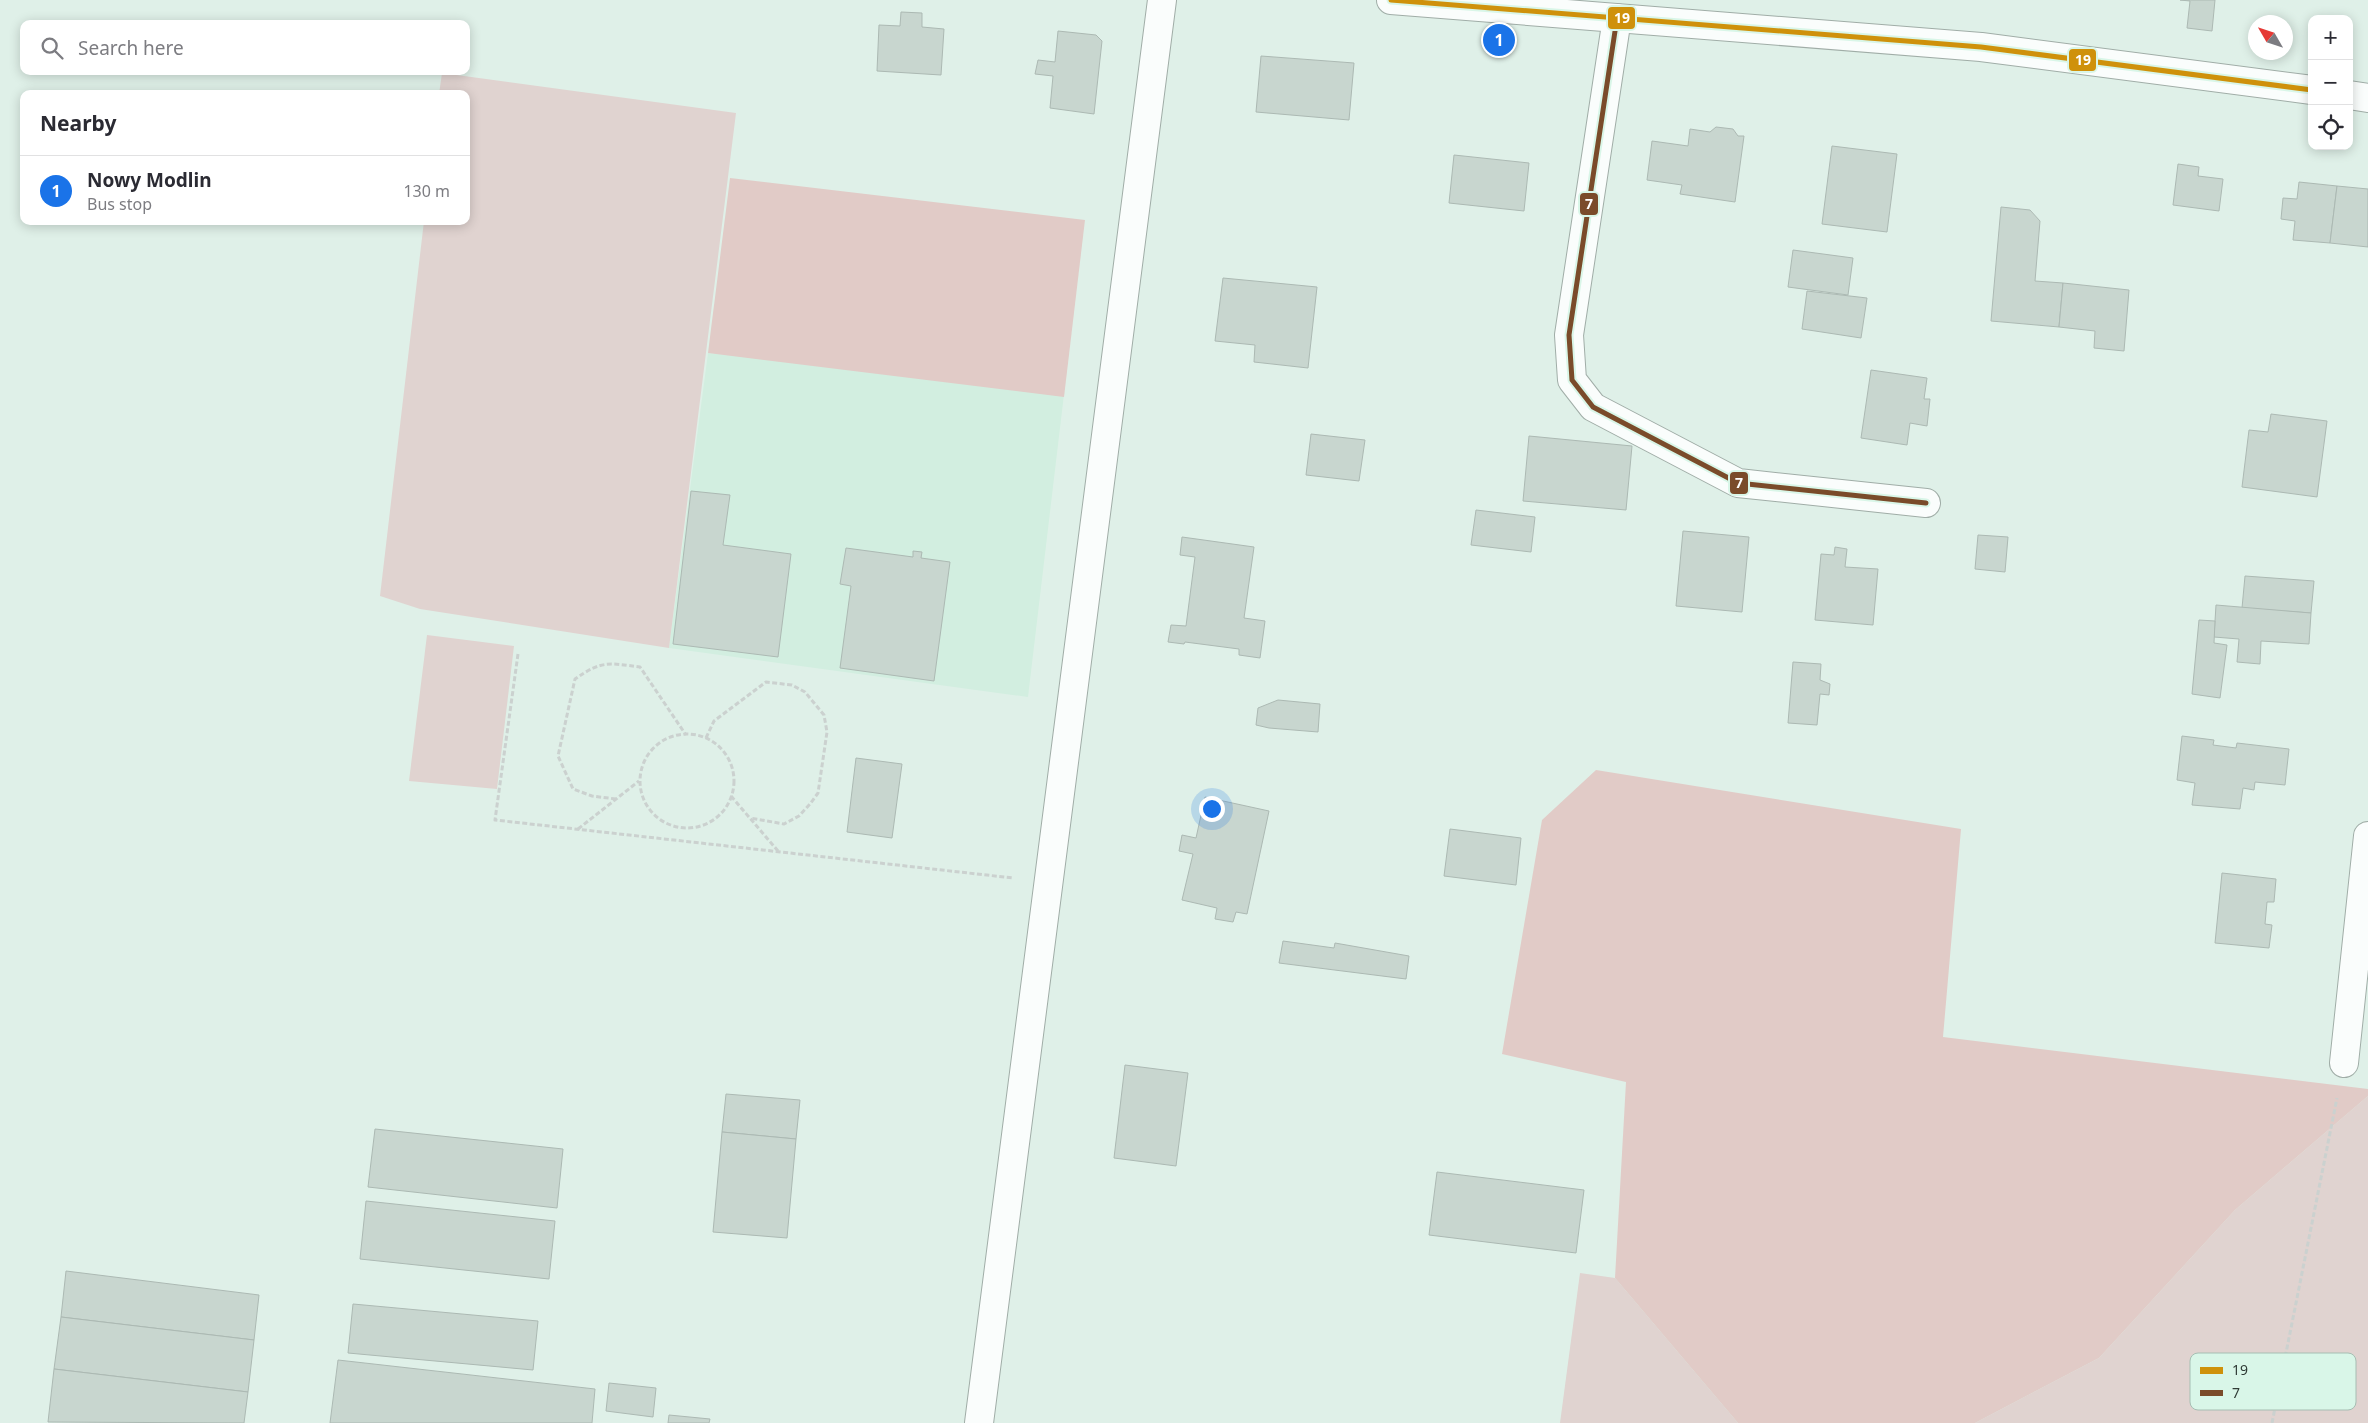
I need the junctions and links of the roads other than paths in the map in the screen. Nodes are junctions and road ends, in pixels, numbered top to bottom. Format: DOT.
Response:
graph roads {
  1 [pos="1162,0"];
  2 [pos="1391,0"];
  3 [pos="1617,18"];
  4 [pos="2308,89"];
  5 [pos="2353,96"];
  6 [pos="2368,98"];
  7 [pos="1926,503"];
  8 [pos="2368,836"];
  9 [pos="2344,1063"];
  10 [pos="979,1423"];
  1 -- 10 [label="street"];
  2 -- 3 [label="street"];
  3 -- 4 [label="street"];
  3 -- 7 [label="street"];
  5 -- 6 [label="street"];
  8 -- 9 [label="street"];
}
